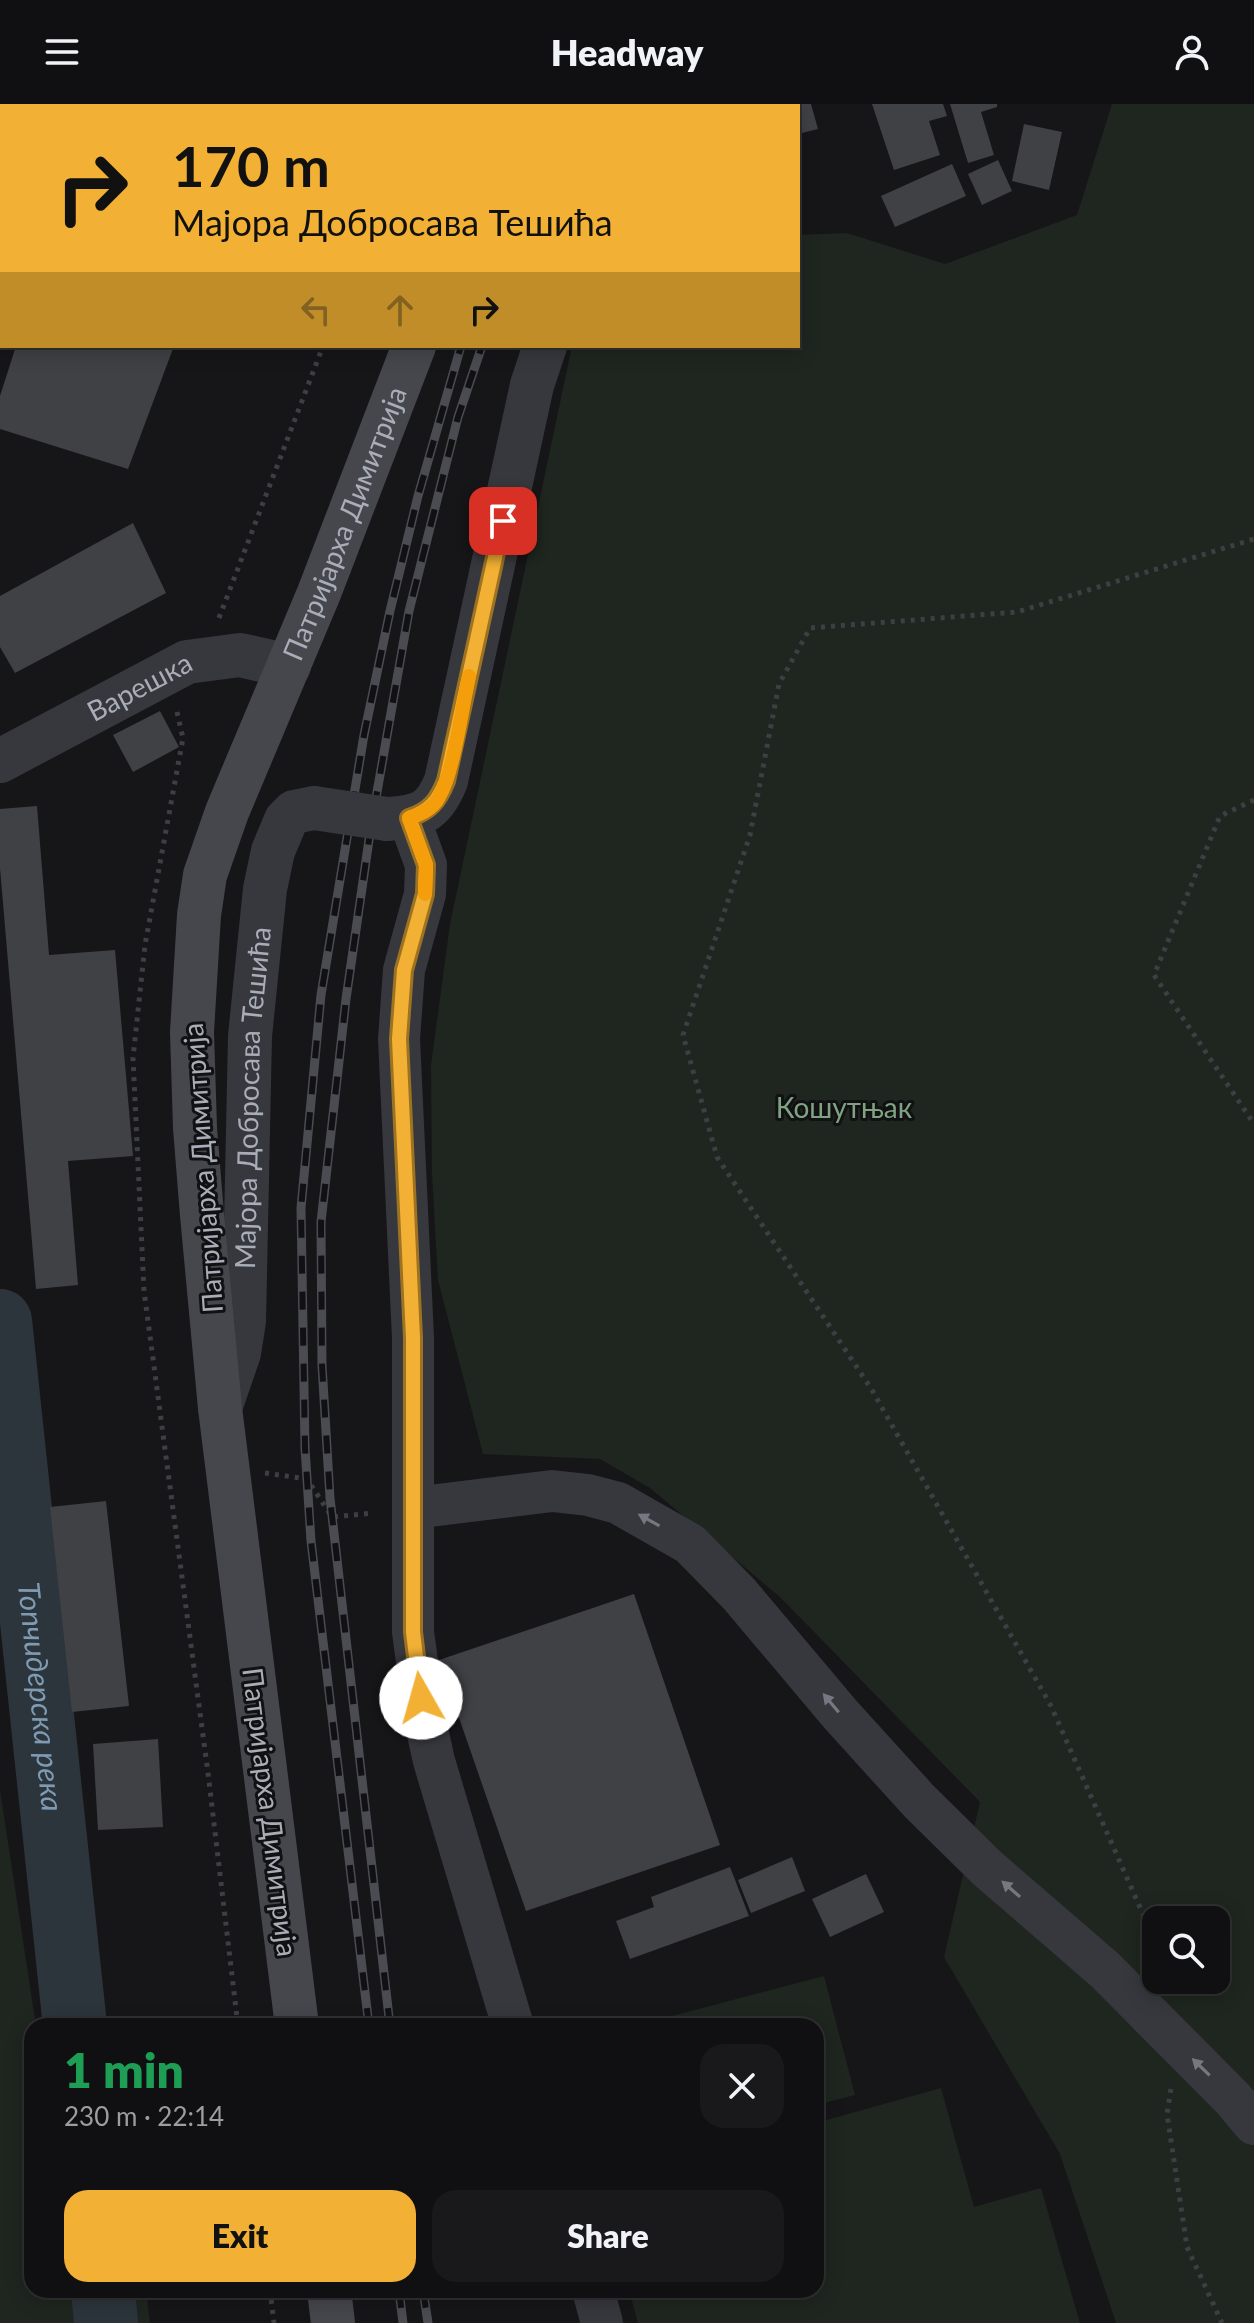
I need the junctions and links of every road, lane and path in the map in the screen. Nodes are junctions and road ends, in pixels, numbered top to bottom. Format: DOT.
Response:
graph roads {
  1 [pos="322,348"];
  2 [pos="413,348"];
  3 [pos="544,348"];
  4 [pos="1254,539"];
  5 [pos="218,621"];
  6 [pos="289,666"];
  7 [pos="0,761"];
  8 [pos="1254,800"];
  9 [pos="398,819"];
  10 [pos="1254,1124"];
  11 [pos="220,1408"];
  12 [pos="229,1478"];
  13 [pos="413,1508"];
  14 [pos="1142,1912"];
  15 [pos="296,2018"];
  16 [pos="511,2018"];
  17 [pos="1176,2044"];
  18 [pos="1254,2124"];
  19 [pos="271,2298"];
  20 [pos="330,2298"];
  21 [pos="595,2298"];
  22 [pos="274,2323"];
  23 [pos="333,2323"];
  24 [pos="602,2323"];
  25 [pos="1222,2323"];
  1 -- 5 [label="path"];
  2 -- 6 [label="main road, Патријарха Димитрија"];
  3 -- 9 [label="street"];
  4 -- 14 [label="path"];
  6 -- 7 [label="street, Варешка"];
  6 -- 11 [label="main road, Патријарха Димитрија"];
  8 -- 10 [label="path"];
  9 -- 11 [label="street, Мајора Добросава Тешића, bridge"];
  9 -- 13 [label="street"];
  11 -- 12 [label="main road, Патријарха Димитрија"];
  12 -- 13 [label="path"];
  12 -- 15 [label="main road, Патријарха Димитрија"];
  13 -- 16 [label="street"];
  17 -- 13 [label="street, one-way"];
  18 -- 17 [label="street, one-way"];
  17 -- 25 [label="path"];
  19 -- 22 [label="path"];
  20 -- 23 [label="main road"];
  21 -- 24 [label="street"];
}
